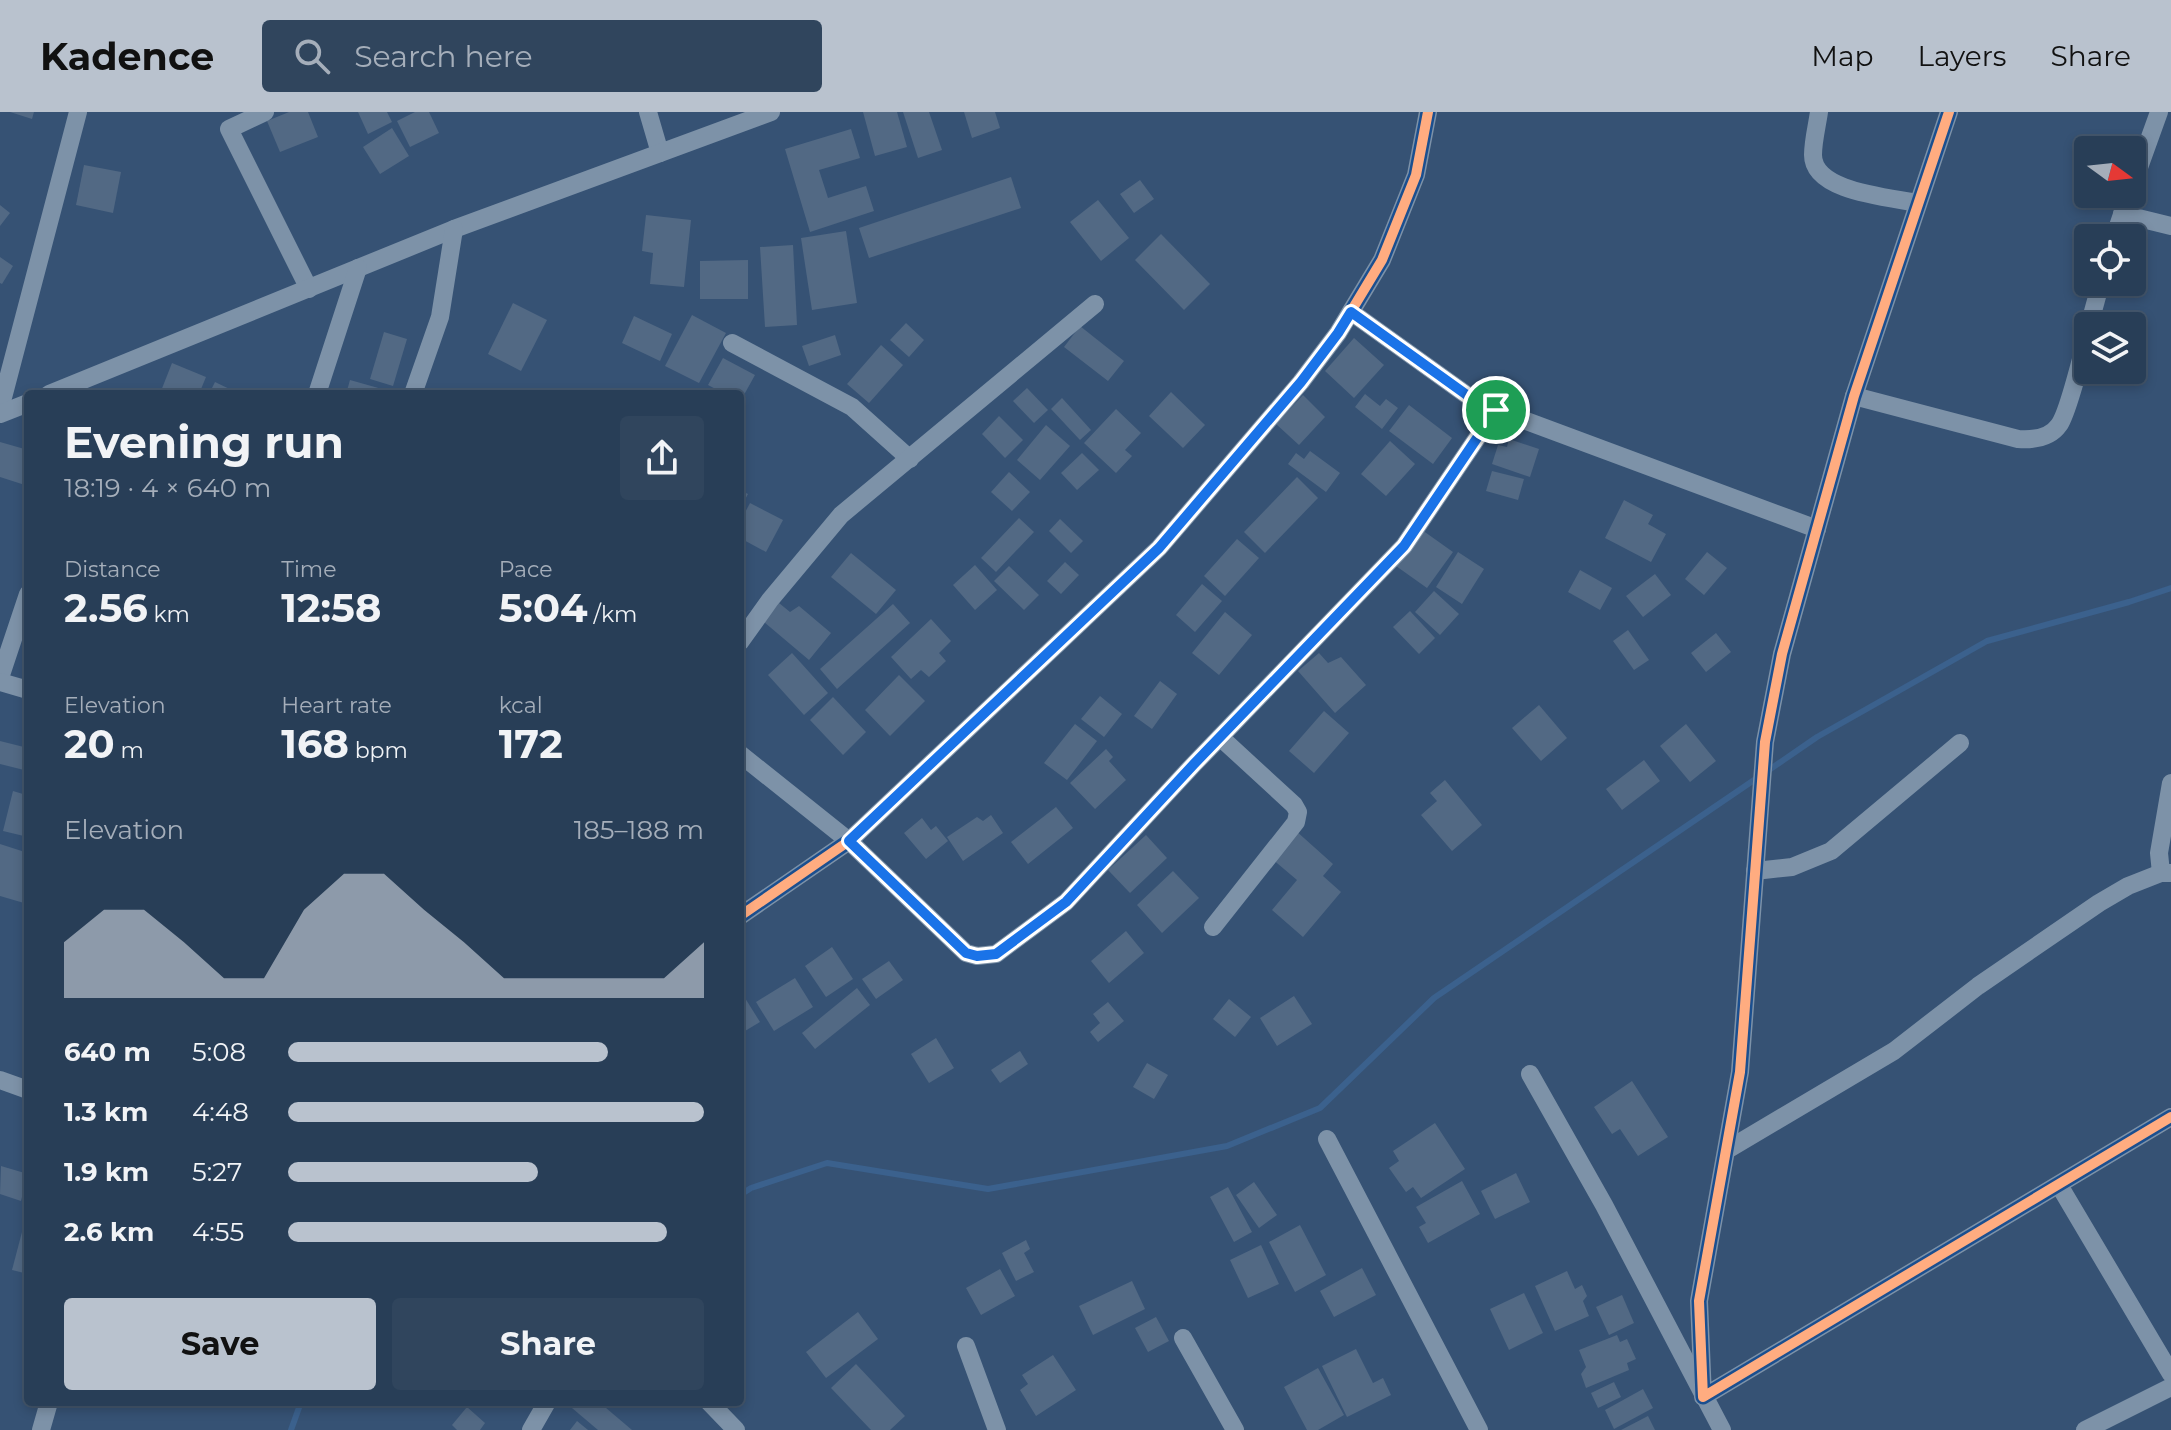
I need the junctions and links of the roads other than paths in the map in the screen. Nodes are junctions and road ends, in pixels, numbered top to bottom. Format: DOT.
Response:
graph roads {
  1 [pos="78,112"];
  2 [pos="265,112"];
  3 [pos="648,112"];
  4 [pos="771,112"];
  5 [pos="1428,112"];
  6 [pos="1819,112"];
  7 [pos="1949,112"];
  8 [pos="2159,112"];
  9 [pos="2146,148"];
  10 [pos="660,153"];
  11 [pos="1918,203"];
  12 [pos="2124,208"];
  13 [pos="2122,214"];
  14 [pos="2119,224"];
  15 [pos="2171,226"];
  16 [pos="454,229"];
  17 [pos="358,268"];
  18 [pos="309,289"];
  19 [pos="1095,304"];
  20 [pos="1351,312"];
  21 [pos="732,343"];
  22 [pos="98,374"];
  23 [pos="2074,379"];
  24 [pos="59,390"];
  25 [pos="92,390"];
  26 [pos="318,390"];
  27 [pos="414,390"];
  28 [pos="1854,396"];
  29 [pos="24,404"];
  30 [pos="1496,410"];
  31 [pos="0,412"];
  32 [pos="910,459"];
  33 [pos="1817,529"];
  34 [pos="24,606"];
  35 [pos="744,636"];
  36 [pos="0,680"];
  37 [pos="24,689"];
  38 [pos="1220,737"];
  39 [pos="1960,743"];
  40 [pos="744,757"];
  41 [pos="2171,783"];
  42 [pos="849,841"];
  43 [pos="1755,871"];
  44 [pos="2166,873"];
  45 [pos="744,913"];
  46 [pos="1213,927"];
  47 [pos="1530,1074"];
  48 [pos="0,1080"];
  49 [pos="24,1089"];
  50 [pos="2171,1117"];
  51 [pos="1327,1139"];
  52 [pos="1727,1150"];
  53 [pos="2059,1185"];
  54 [pos="1183,1338"];
  55 [pos="966,1346"];
  56 [pos="2171,1374"];
  57 [pos="2171,1387"];
  58 [pos="1703,1397"];
  59 [pos="48,1406"];
  60 [pos="545,1406"];
  61 [pos="713,1406"];
  62 [pos="41,1430"];
  63 [pos="531,1430"];
  64 [pos="736,1430"];
  65 [pos="997,1430"];
  66 [pos="1235,1430"];
  67 [pos="1479,1430"];
  68 [pos="1722,1430"];
  69 [pos="2085,1430"];
  1 -- 31 [label="street"];
  2 -- 18 [label="street"];
  3 -- 10 [label="street"];
  4 -- 10 [label="street"];
  5 -- 20 [label="street"];
  6 -- 11 [label="street"];
  7 -- 11 [label="street"];
  8 -- 9 [label="street"];
  10 -- 16 [label="street"];
  11 -- 28 [label="street"];
  12 -- 13 [label="street"];
  13 -- 14 [label="street"];
  13 -- 15 [label="street"];
  16 -- 17 [label="street"];
  16 -- 27 [label="street"];
  17 -- 18 [label="street"];
  17 -- 26 [label="street"];
  18 -- 22 [label="street"];
  19 -- 32 [label="street"];
  20 -- 30 [label="street"];
  20 -- 42 [label="street"];
  21 -- 32 [label="street"];
  22 -- 24 [label="street"];
  22 -- 25 [label="street"];
  23 -- 28 [label="street"];
  28 -- 33 [label="street"];
  29 -- 31 [label="street"];
  30 -- 33 [label="street"];
  30 -- 38 [label="street"];
  32 -- 35 [label="street"];
  33 -- 43 [label="street"];
  34 -- 36 [label="street"];
  36 -- 37 [label="street"];
  38 -- 42 [label="street"];
  38 -- 46 [label="street"];
  39 -- 43 [label="street"];
  40 -- 42 [label="street"];
  41 -- 44 [label="street"];
  42 -- 45 [label="street"];
  43 -- 52 [label="street"];
  44 -- 52 [label="street"];
  47 -- 58 [label="street"];
  48 -- 49 [label="street"];
  50 -- 53 [label="street"];
  51 -- 67 [label="street"];
  52 -- 58 [label="street"];
  53 -- 56 [label="street"];
  53 -- 58 [label="street"];
  54 -- 66 [label="street"];
  55 -- 65 [label="street"];
  57 -- 69 [label="street"];
  58 -- 68 [label="street"];
  59 -- 62 [label="street"];
  60 -- 63 [label="street"];
  61 -- 64 [label="street"];
}
